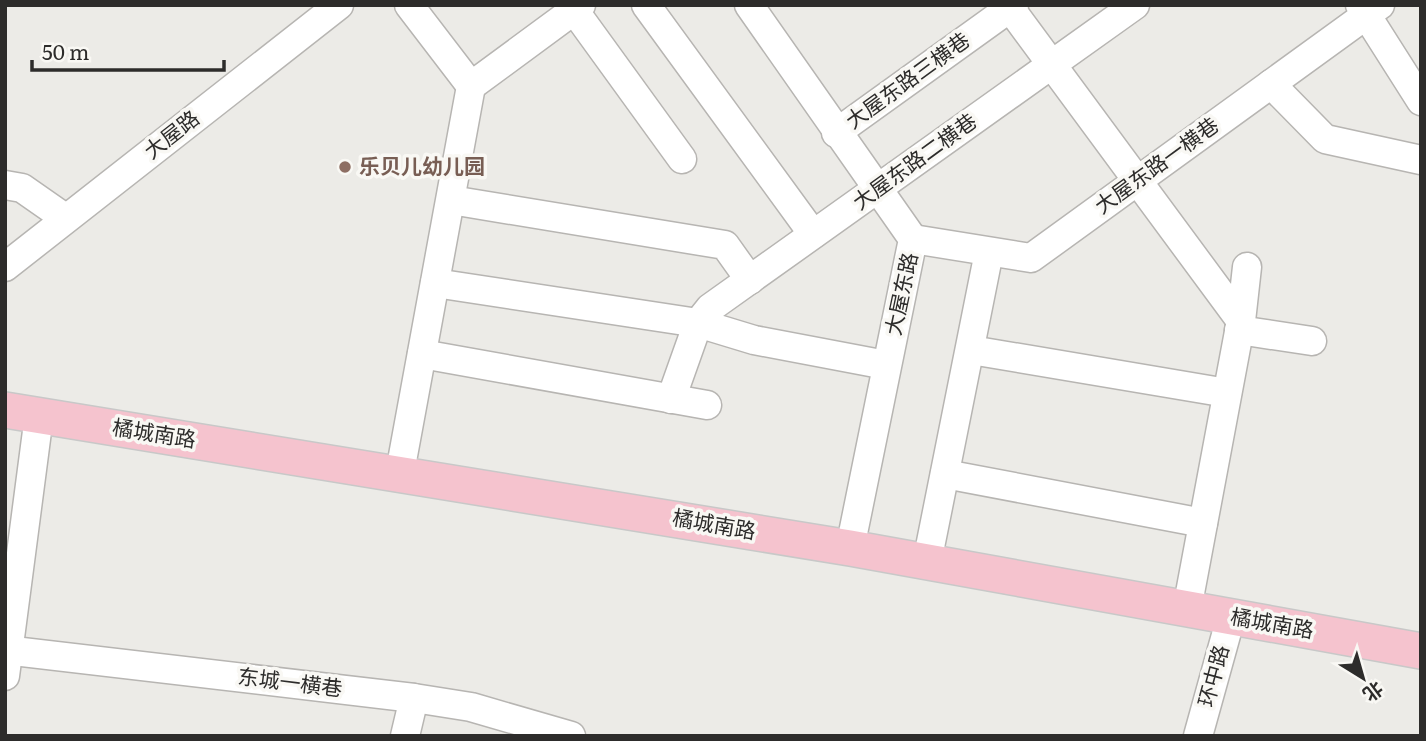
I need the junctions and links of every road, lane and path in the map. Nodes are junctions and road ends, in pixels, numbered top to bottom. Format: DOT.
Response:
graph roads {
  1 [pos="339,5"];
  2 [pos="410,5"];
  3 [pos="646,5"];
  4 [pos="749,5"];
  5 [pos="1135,5"];
  6 [pos="1012,7"];
  7 [pos="577,8"];
  8 [pos="1369,8"];
  9 [pos="1052,63"];
  10 [pos="1271,84"];
  11 [pos="471,86"];
  12 [pos="1421,102"];
  13 [pos="836,133"];
  14 [pos="682,159"];
  15 [pos="1421,160"];
  16 [pos="1137,180"];
  17 [pos="5,185"];
  18 [pos="877,189"];
  19 [pos="450,200"];
  20 [pos="65,218"];
  21 [pos="813,234"];
  22 [pos="914,239"];
  23 [pos="989,252"];
  24 [pos="5,267"];
  25 [pos="1247,267"];
  26 [pos="750,279"];
  27 [pos="435,283"];
  28 [pos="698,323"];
  29 [pos="1240,325"];
  30 [pos="1312,341"];
  31 [pos="971,350"];
  32 [pos="422,354"];
  33 [pos="886,365"];
  34 [pos="1227,394"];
  35 [pos="671,399"];
  36 [pos="707,405"];
  37 [pos="22,413"];
  38 [pos="400,472"];
  39 [pos="945,474"];
  40 [pos="1203,523"];
  41 [pos="850,548"];
  42 [pos="927,562"];
  43 [pos="1187,609"];
  44 [pos="1231,617"];
  45 [pos="1421,651"];
  46 [pos="7,659"];
  47 [pos="414,698"];
  48 [pos="405,736"];
  49 [pos="571,736"];
  50 [pos="1198,736"];
  1 -- 20 [label="street, 大屋路"];
  2 -- 11 [label="street"];
  3 -- 21 [label="street"];
  4 -- 13 [label="street, 大屋东路"];
  5 -- 9 [label="street, 大屋东路二横巷"];
  6 -- 9 [label="street"];
  6 -- 13 [label="street, 大屋东路三横巷"];
  7 -- 11 [label="street"];
  7 -- 14 [label="street"];
  8 -- 10 [label="street, 大屋东路一横巷"];
  8 -- 12 [label="street"];
  9 -- 16 [label="street"];
  9 -- 18 [label="street, 大屋东路二横巷"];
  10 -- 15 [label="street"];
  10 -- 16 [label="street, 大屋东路一横巷"];
  11 -- 19 [label="street"];
  13 -- 18 [label="street, 大屋东路"];
  16 -- 23 [label="street, 大屋东路一横巷"];
  16 -- 29 [label="street"];
  17 -- 20 [label="street"];
  18 -- 21 [label="street, 大屋东路二横巷"];
  18 -- 22 [label="street, 大屋东路"];
  19 -- 26 [label="street"];
  19 -- 27 [label="street"];
  20 -- 24 [label="street, 大屋路"];
  21 -- 26 [label="street, 大屋东路二横巷"];
  22 -- 23 [label="street, 大屋东路一横巷"];
  22 -- 33 [label="street, 大屋东路"];
  23 -- 31 [label="street"];
  25 -- 29 [label="street"];
  26 -- 28 [label="street, 大屋东路二横巷"];
  27 -- 28 [label="street"];
  27 -- 32 [label="street"];
  28 -- 33 [label="street"];
  28 -- 35 [label="street"];
  29 -- 30 [label="street"];
  29 -- 34 [label="street"];
  31 -- 34 [label="street"];
  31 -- 39 [label="street"];
  32 -- 35 [label="street"];
  32 -- 38 [label="street"];
  33 -- 41 [label="street, 大屋东路"];
  34 -- 40 [label="street"];
  35 -- 36 [label="street"];
  37 -- 38 [label="main road, 橘城南路"];
  37 -- 46 [label="street"];
  38 -- 41 [label="main road, 橘城南路"];
  39 -- 40 [label="street"];
  39 -- 42 [label="street"];
  40 -- 43 [label="street"];
  41 -- 42 [label="main road, 橘城南路"];
  42 -- 43 [label="main road, 橘城南路"];
  43 -- 44 [label="main road, 橘城南路"];
  44 -- 45 [label="main road, 橘城南路"];
  44 -- 50 [label="street, 环中路"];
  46 -- 47 [label="street, 东城一横巷"];
  47 -- 48 [label="street"];
  47 -- 49 [label="street, 东城一横巷"];
}
